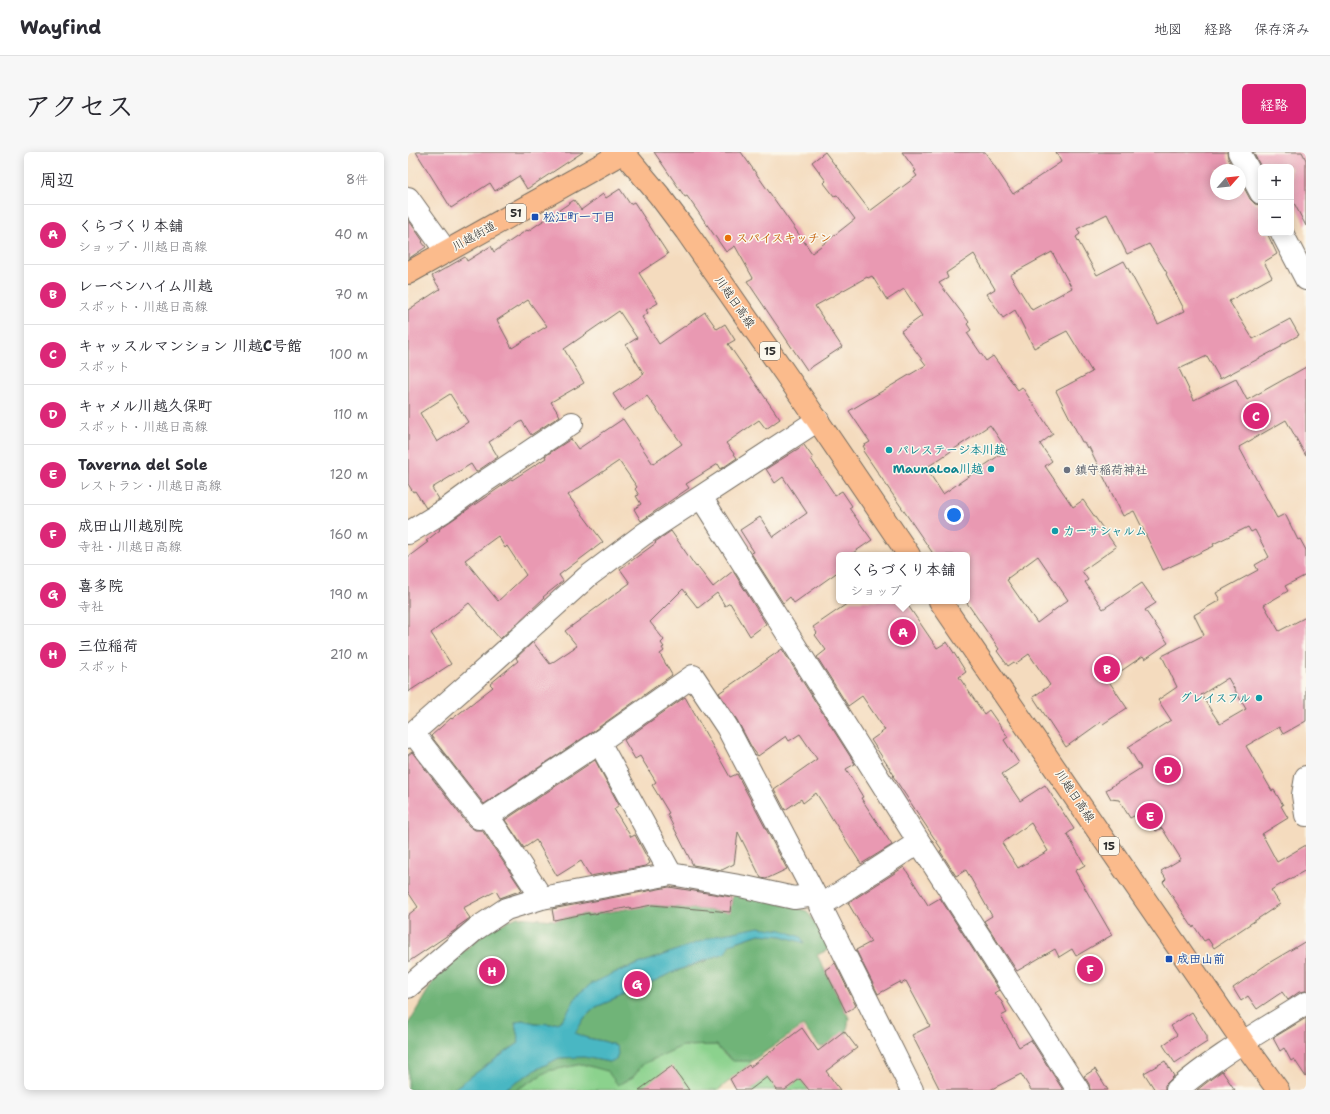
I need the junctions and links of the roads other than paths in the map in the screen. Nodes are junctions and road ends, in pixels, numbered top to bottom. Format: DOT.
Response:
graph roads {
  1 [pos="623,152"];
  2 [pos="1239,152"];
  3 [pos="1258,187"];
  4 [pos="408,198"];
  5 [pos="1284,236"];
  6 [pos="446,251"];
  7 [pos="408,272"];
  8 [pos="1306,279"];
  9 [pos="818,420"];
  10 [pos="572,423"];
  11 [pos="701,497"];
  12 [pos="408,533"];
  13 [pos="907,552"];
  14 [pos="942,604"];
  15 [pos="410,735"];
  16 [pos="599,742"];
  17 [pos="1306,777"];
  18 [pos="1306,815"];
  19 [pos="488,816"];
  20 [pos="919,842"];
  21 [pos="671,874"];
  22 [pos="542,898"];
  23 [pos="817,901"];
  24 [pos="408,987"];
  25 [pos="1306,1003"];
  26 [pos="1243,1042"];
  27 [pos="912,1090"];
  28 [pos="1078,1090"];
  29 [pos="1177,1090"];
  30 [pos="1278,1090"];
  1 -- 6 [label="main road, 川越街道 / 51"];
  1 -- 9 [label="main road, 川越日高線 / 15"];
  2 -- 3 [label="street"];
  4 -- 6 [label="street"];
  5 -- 8 [label="street"];
  6 -- 7 [label="main road, 川越街道 / 51"];
  9 -- 11 [label="street"];
  9 -- 13 [label="main road, 川越日高線 / 15"];
  10 -- 12 [label="street"];
  11 -- 15 [label="street"];
  11 -- 20 [label="street"];
  14 -- 26 [label="main road, 川越日高線 / 15"];
  15 -- 19 [label="street"];
  16 -- 19 [label="street"];
  16 -- 21 [label="street"];
  16 -- 23 [label="street"];
  17 -- 18 [label="street"];
  19 -- 22 [label="street"];
  20 -- 23 [label="street"];
  20 -- 28 [label="street"];
  21 -- 22 [label="street"];
  21 -- 23 [label="street"];
  22 -- 24 [label="street"];
  23 -- 27 [label="street"];
  25 -- 26 [label="street"];
  26 -- 29 [label="street"];
  26 -- 30 [label="main road, 川越日高線 / 15"];
}
